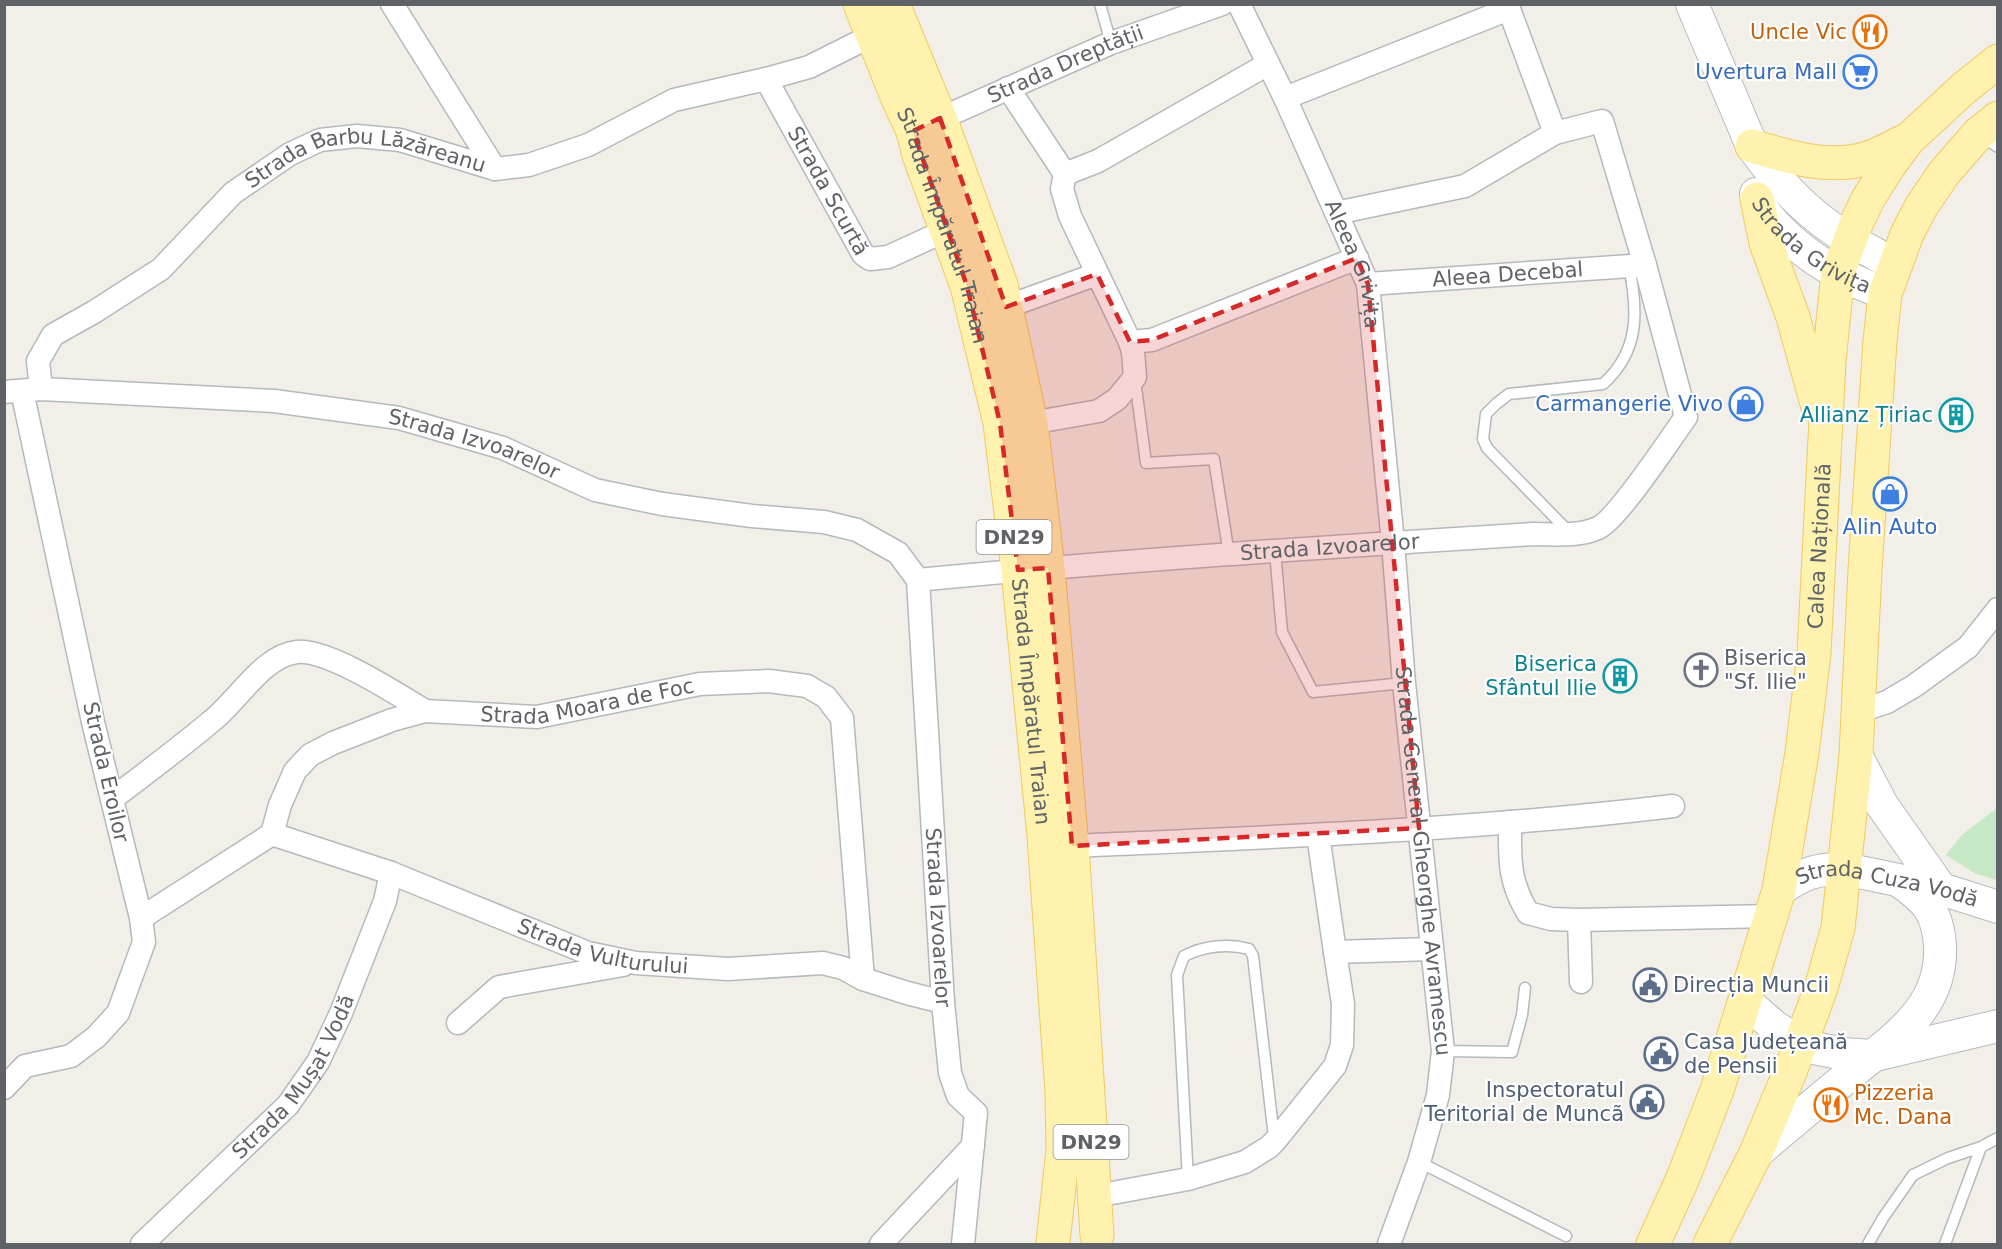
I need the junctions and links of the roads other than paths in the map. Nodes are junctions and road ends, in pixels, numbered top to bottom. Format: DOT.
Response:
graph roads {
  1 [pos="392,4"];
  2 [pos="860,4"];
  3 [pos="893,4"];
  4 [pos="1100,4"];
  5 [pos="1222,4"];
  6 [pos="1239,4"];
  7 [pos="1692,4"];
  8 [pos="1508,7"];
  9 [pos="873,35"];
  10 [pos="1111,43"];
  11 [pos="1998,61"];
  12 [pos="1268,64"];
  13 [pos="766,80"];
  14 [pos="1008,88"];
  15 [pos="1285,98"];
  16 [pos="927,124"];
  17 [pos="1555,133"];
  18 [pos="1991,133"];
  19 [pos="1908,140"];
  20 [pos="1752,146"];
  21 [pos="495,169"];
  22 [pos="1065,174"];
  23 [pos="1757,199"];
  24 [pos="1336,213"];
  25 [pos="947,230"];
  26 [pos="1850,240"];
  27 [pos="1357,258"];
  28 [pos="1637,266"];
  29 [pos="1838,273"];
  30 [pos="1097,274"];
  31 [pos="1890,279"];
  32 [pos="1368,284"];
  33 [pos="1006,307"];
  34 [pos="1130,342"];
  35 [pos="1135,377"];
  36 [pos="22,390"];
  37 [pos="1031,423"];
  38 [pos="1825,433"];
  39 [pos="1572,535"];
  40 [pos="1393,543"];
  41 [pos="1275,551"];
  42 [pos="1229,555"];
  43 [pos="1033,569"];
  44 [pos="918,580"];
  45 [pos="1998,609"];
  46 [pos="1404,683"];
  47 [pos="1859,707"];
  48 [pos="425,711"];
  49 [pos="1856,755"];
  50 [pos="112,799"];
  51 [pos="1673,806"];
  52 [pos="1510,822"];
  53 [pos="1419,828"];
  54 [pos="272,834"];
  55 [pos="1318,836"];
  56 [pos="1072,846"];
  57 [pos="1845,869"];
  58 [pos="391,873"];
  59 [pos="1899,881"];
  60 [pos="1941,889"];
  61 [pos="1775,903"];
  62 [pos="1998,907"];
  63 [pos="141,918"];
  64 [pos="1579,920"];
  65 [pos="1432,949"];
  66 [pos="1335,952"];
  67 [pos="636,963"];
  68 [pos="863,979"];
  69 [pos="1581,982"];
  70 [pos="1525,988"];
  71 [pos="1745,1001"];
  72 [pos="943,1002"];
  73 [pos="458,1023"];
  74 [pos="1998,1026"];
  75 [pos="1801,1043"];
  76 [pos="1443,1051"];
  77 [pos="1871,1056"];
  78 [pos="4,1088"];
  79 [pos="1998,1137"];
  80 [pos="1275,1141"];
  81 [pos="973,1146"];
  82 [pos="1981,1147"];
  83 [pos="1756,1153"];
  84 [pos="1419,1162"];
  85 [pos="1188,1179"];
  86 [pos="1096,1196"];
  87 [pos="1566,1236"];
  88 [pos="1104,1240"];
  89 [pos="1052,1243"];
  90 [pos="142,1245"];
  91 [pos="881,1245"];
  92 [pos="963,1245"];
  93 [pos="1389,1245"];
  94 [pos="1653,1245"];
  95 [pos="1710,1245"];
  96 [pos="1868,1245"];
  97 [pos="1945,1245"];
  1 -- 21 [label="street"];
  2 -- 9 [label="main road, Strada Împăratul Traian / DN29"];
  3 -- 16 [label="main road, Strada Împăratul Traian / DN29"];
  4 -- 10 [label="lane"];
  5 -- 10 [label="street, Strada Dreptății"];
  6 -- 12 [label="street, Aleea Grivița"];
  7 -- 20 [label="street, Strada Grivița"];
  8 -- 15 [label="street"];
  8 -- 17 [label="street"];
  9 -- 13 [label="street, Strada Barbu Lăzăreanu"];
  9 -- 16 [label="main road, Strada Împăratul Traian / DN29"];
  10 -- 14 [label="street, Strada Dreptății"];
  11 -- 19 [label="main road, Calea Națională"];
  12 -- 15 [label="street, Aleea Grivița"];
  12 -- 22 [label="street"];
  13 -- 21 [label="street, Strada Barbu Lăzăreanu"];
  13 -- 25 [label="street, Strada Scurtă"];
  14 -- 16 [label="street, Strada Dreptății"];
  14 -- 22 [label="street"];
  15 -- 24 [label="street, Aleea Grivița"];
  16 -- 25 [label="main road, Strada Împăratul Traian / DN29"];
  16 -- 33 [label="main road, Strada Împăratul Traian / DN29"];
  17 -- 24 [label="street"];
  17 -- 28 [label="street"];
  18 -- 31 [label="main road"];
  19 -- 20 [label="main road"];
  19 -- 26 [label="main road, Calea Națională"];
  20 -- 23 [label="street, Strada Grivița"];
  20 -- 26 [label="street, Strada Grivița"];
  21 -- 36 [label="street, Strada Barbu Lăzăreanu"];
  22 -- 30 [label="street"];
  23 -- 29 [label="street, Strada Grivița"];
  23 -- 38 [label="main road"];
  24 -- 27 [label="street, Aleea Grivița"];
  25 -- 43 [label="main road, Strada Împăratul Traian / DN29"];
  26 -- 29 [label="main road, Calea Națională"];
  26 -- 31 [label="street, Strada Grivița"];
  27 -- 32 [label="street, Aleea Grivița"];
  27 -- 34 [label="street"];
  28 -- 32 [label="street, Aleea Decebal"];
  28 -- 39 [label="street, Strada Izvoarelor"];
  28 -- 39 [label="lane"];
  29 -- 31 [label="street, Strada Grivița"];
  29 -- 38 [label="main road, Calea Națională"];
  30 -- 33 [label="street"];
  30 -- 34 [label="street"];
  31 -- 47 [label="main road"];
  32 -- 40 [label="street, Aleea Grivița"];
  33 -- 37 [label="main road, Strada Împăratul Traian / DN29"];
  34 -- 35 [label="street"];
  35 -- 37 [label="street"];
  35 -- 42 [label="lane"];
  36 -- 44 [label="street, Strada Izvoarelor"];
  36 -- 50 [label="street, Strada Eroilor"];
  37 -- 43 [label="main road, Strada Împăratul Traian / DN29"];
  38 -- 61 [label="main road, Calea Națională"];
  39 -- 40 [label="street, Strada Izvoarelor"];
  40 -- 41 [label="street, Strada Izvoarelor"];
  40 -- 46 [label="street, Strada General Gheorghe Avramescu"];
  41 -- 42 [label="street, Strada Izvoarelor"];
  41 -- 46 [label="lane"];
  42 -- 43 [label="street, Strada Izvoarelor"];
  43 -- 44 [label="street, Strada Izvoarelor"];
  43 -- 56 [label="main road, Strada Împăratul Traian / DN29"];
  43 -- 89 [label="main road, Strada Împăratul Traian / DN29"];
  44 -- 72 [label="street, Strada Izvoarelor"];
  45 -- 47 [label="street"];
  46 -- 53 [label="street, Strada General Gheorghe Avramescu"];
  47 -- 49 [label="main road"];
  48 -- 50 [label="street"];
  48 -- 54 [label="street, Strada Moara de Foc"];
  48 -- 68 [label="street, Strada Moara de Foc"];
  49 -- 57 [label="main road"];
  49 -- 60 [label="street"];
  50 -- 63 [label="street, Strada Eroilor"];
  51 -- 52 [label="street"];
  52 -- 53 [label="street"];
  52 -- 64 [label="street"];
  53 -- 55 [label="street"];
  53 -- 65 [label="street, Strada General Gheorghe Avramescu"];
  54 -- 58 [label="street, Strada Vulturului"];
  54 -- 63 [label="street"];
  55 -- 56 [label="street"];
  55 -- 66 [label="street"];
  56 -- 86 [label="main road, Strada Împăratul Traian / DN29"];
  57 -- 59 [label="street, Strada Cuza Vodă"];
  57 -- 61 [label="street, Strada Cuza Vodă"];
  57 -- 75 [label="main road"];
  58 -- 67 [label="street, Strada Vulturului"];
  58 -- 90 [label="street, Strada Mușat Vodă"];
  59 -- 60 [label="street, Strada Cuza Vodă"];
  59 -- 77 [label="street"];
  60 -- 62 [label="street, Strada Cuza Vodă"];
  61 -- 64 [label="street"];
  61 -- 71 [label="main road, Calea Națională"];
  63 -- 78 [label="street, Strada Eroilor"];
  64 -- 69 [label="street"];
  65 -- 66 [label="street"];
  65 -- 76 [label="street, Strada General Gheorghe Avramescu"];
  66 -- 80 [label="street"];
  67 -- 68 [label="street, Strada Vulturului"];
  67 -- 73 [label="street"];
  68 -- 72 [label="street, Strada Vulturului"];
  70 -- 76 [label="lane"];
  71 -- 75 [label="street"];
  71 -- 94 [label="main road, Calea Națională"];
  72 -- 81 [label="street, Strada Izvoarelor"];
  74 -- 77 [label="street"];
  75 -- 77 [label="street"];
  75 -- 83 [label="main road"];
  76 -- 84 [label="street, Strada General Gheorghe Avramescu"];
  77 -- 83 [label="street"];
  79 -- 82 [label="lane"];
  80 -- 85 [label="street"];
  80 -- 85 [label="lane"];
  81 -- 91 [label="street"];
  81 -- 92 [label="street, Strada Izvoarelor"];
  82 -- 96 [label="lane"];
  82 -- 97 [label="lane"];
  83 -- 95 [label="main road"];
  84 -- 87 [label="lane"];
  84 -- 93 [label="street, Strada General Gheorghe Avramescu"];
  85 -- 86 [label="street"];
  86 -- 88 [label="main road, Strada Împăratul Traian / DN29"];
  88 -- 89 [label="main road, DN29"];
}
